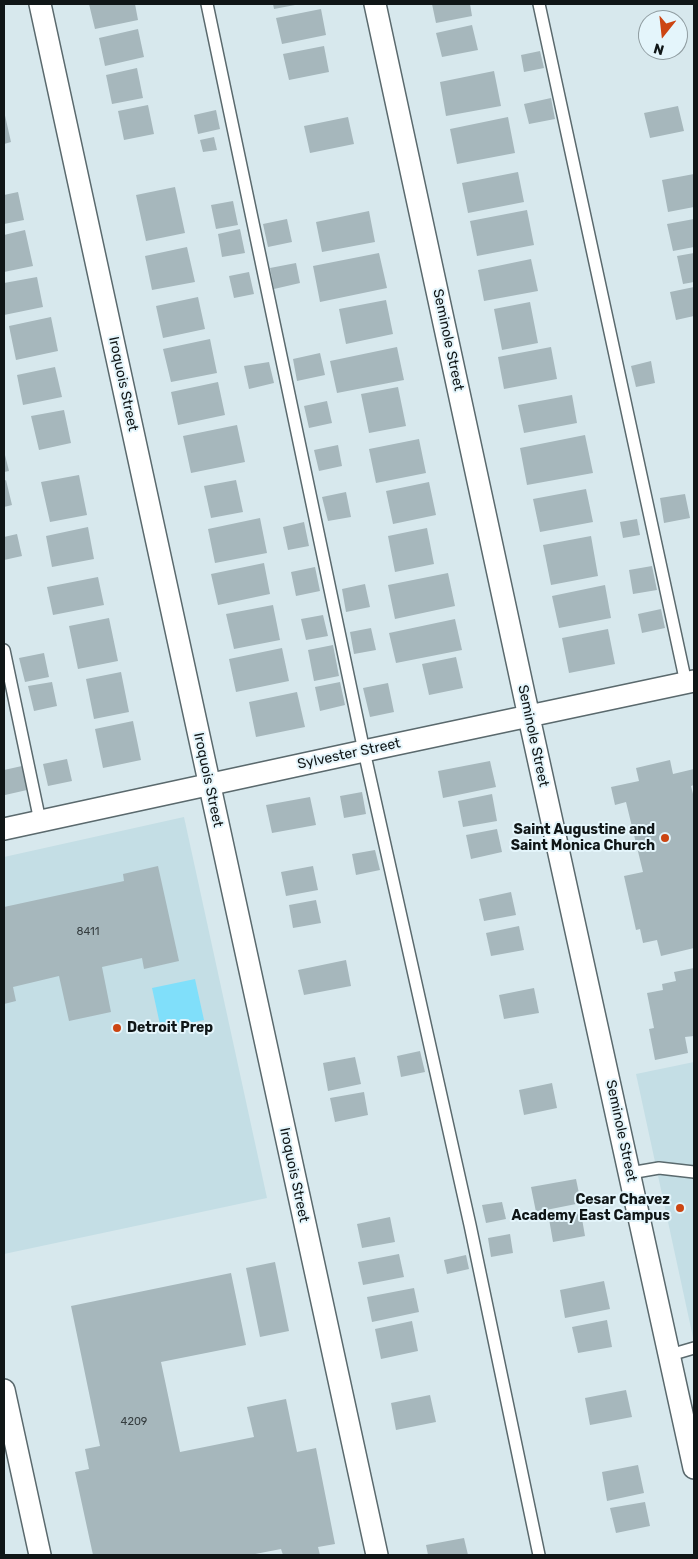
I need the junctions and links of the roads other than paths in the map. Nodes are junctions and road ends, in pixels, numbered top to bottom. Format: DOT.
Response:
graph roads {
  1 [pos="40,4"];
  2 [pos="207,4"];
  3 [pos="375,4"];
  4 [pos="538,4"];
  5 [pos="4,650"];
  6 [pos="690,682"];
  7 [pos="529,717"];
  8 [pos="364,750"];
  9 [pos="209,784"];
  10 [pos="40,821"];
  11 [pos="4,829"];
  12 [pos="694,1172"];
  13 [pos="630,1174"];
  14 [pos="694,1348"];
  15 [pos="670,1355"];
  16 [pos="4,1390"];
  17 [pos="694,1468"];
  18 [pos="40,1555"];
  19 [pos="377,1555"];
  20 [pos="539,1555"];
  1 -- 9 [label="street, Iroquois Street"];
  2 -- 8 [label="lane"];
  3 -- 7 [label="street, Seminole Street"];
  4 -- 6 [label="lane"];
  5 -- 10 [label="lane"];
  6 -- 7 [label="street, Sylvester Street"];
  7 -- 8 [label="street, Sylvester Street"];
  7 -- 13 [label="street, Seminole Street"];
  8 -- 9 [label="street, Sylvester Street"];
  8 -- 20 [label="lane"];
  9 -- 10 [label="street, Sylvester Street"];
  9 -- 19 [label="street, Iroquois Street"];
  10 -- 11 [label="street, Sylvester Street"];
  12 -- 13 [label="lane"];
  13 -- 15 [label="street, Seminole Street"];
  14 -- 15 [label="lane"];
  15 -- 17 [label="street, Seminole Street"];
  16 -- 18 [label="street"];
}
